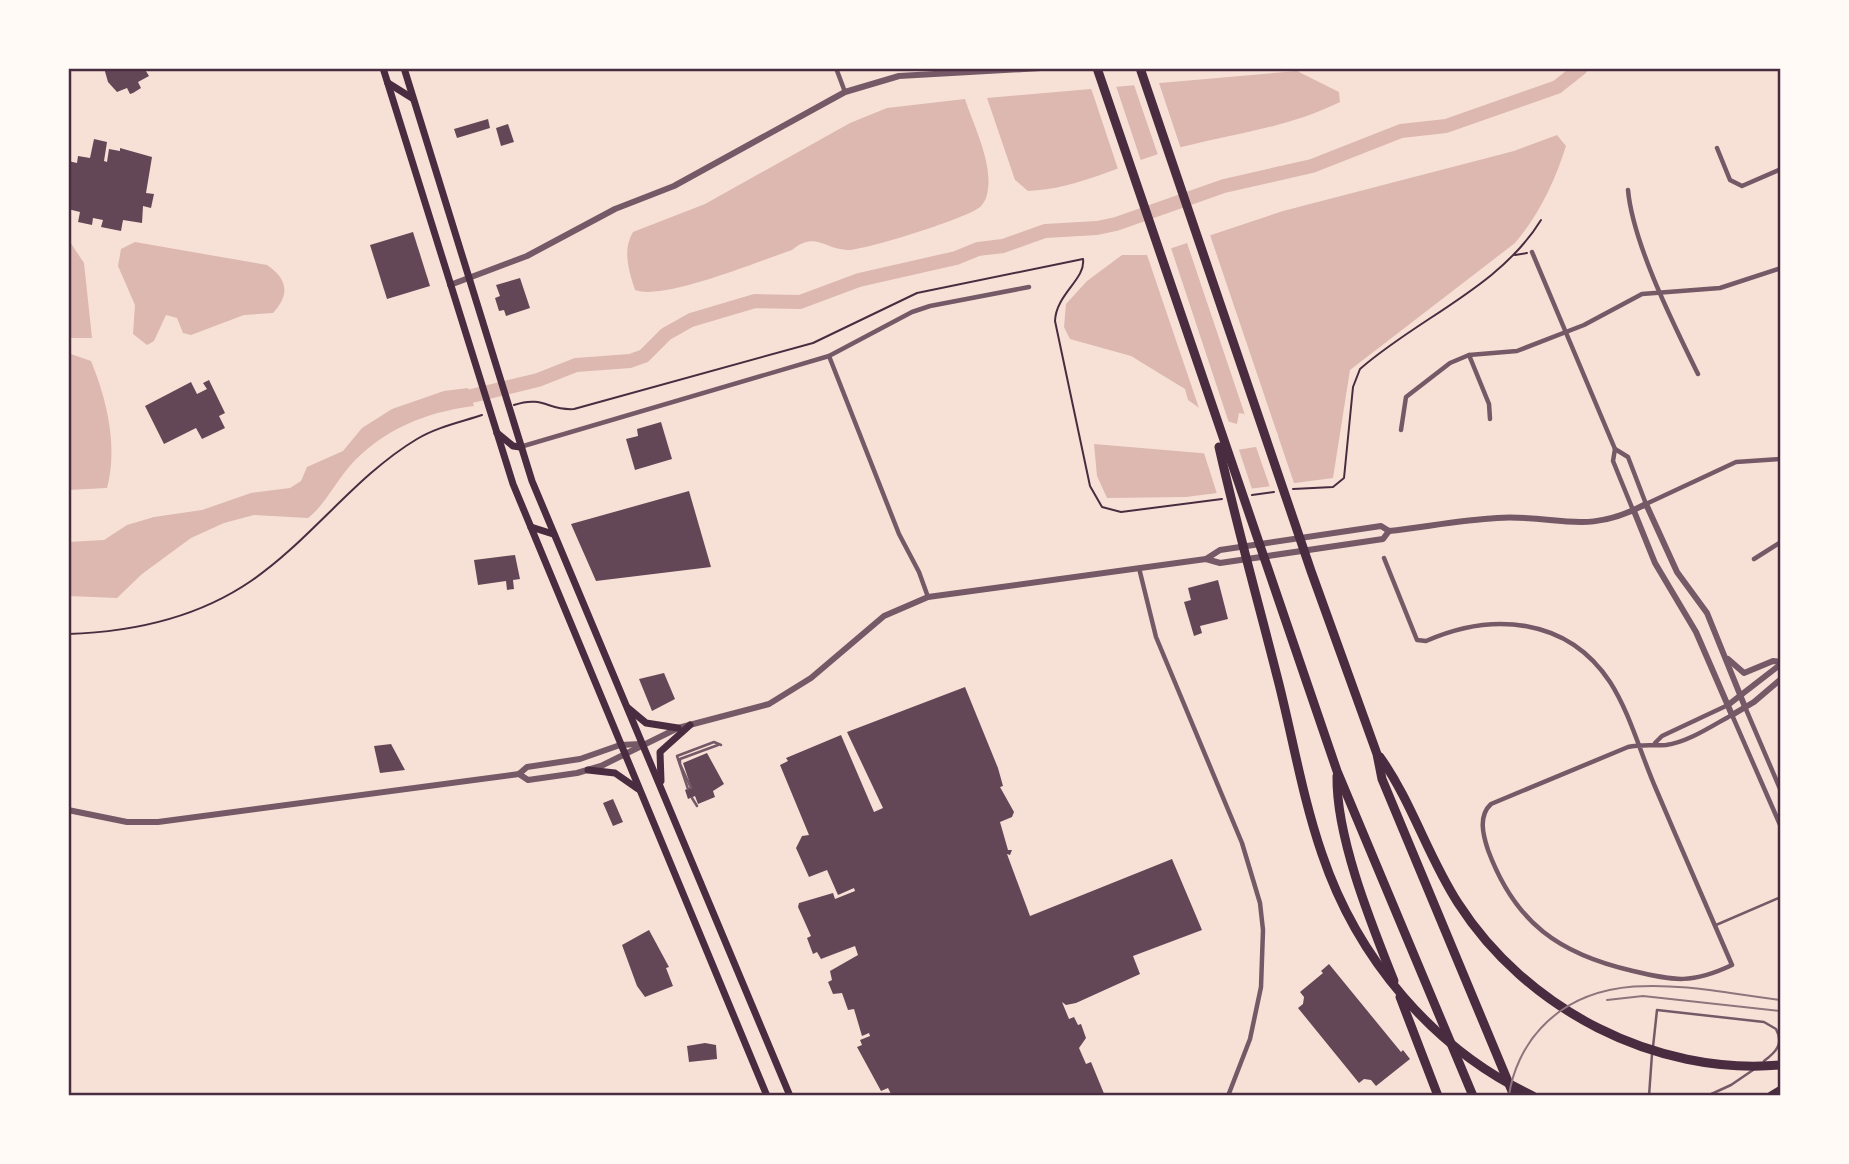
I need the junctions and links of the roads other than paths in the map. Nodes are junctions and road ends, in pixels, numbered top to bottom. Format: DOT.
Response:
graph roads {
  1 [pos="383,68"];
  2 [pos="404,68"];
  3 [pos="836,68"];
  4 [pos="1041,68"];
  5 [pos="1097,68"];
  6 [pos="1140,68"];
  7 [pos="388,83"];
  8 [pos="845,92"];
  9 [pos="412,97"];
  10 [pos="1717,148"];
  11 [pos="1781,169"];
  12 [pos="1628,190"];
  13 [pos="1532,252"];
  14 [pos="1781,268"];
  15 [pos="467,276"];
  16 [pos="450,285"];
  17 [pos="1029,287"];
  18 [pos="1660,292"];
  19 [pos="1567,333"];
  20 [pos="1469,355"];
  21 [pos="829,356"];
  22 [pos="1698,374"];
  23 [pos="1209,404"];
  24 [pos="1490,419"];
  25 [pos="494,428"];
  26 [pos="1401,430"];
  27 [pos="520,447"];
  28 [pos="1615,449"];
  29 [pos="1781,459"];
  30 [pos="1646,504"];
  31 [pos="1634,511"];
  32 [pos="530,526"];
  33 [pos="1389,531"];
  34 [pos="553,534"];
  35 [pos="1781,542"];
  36 [pos="1384,558"];
  37 [pos="1206,559"];
  38 [pos="1754,559"];
  39 [pos="1139,567"];
  40 [pos="928,597"];
  41 [pos="1721,648"];
  42 [pos="1781,663"];
  43 [pos="1781,679"];
  44 [pos="1741,696"];
  45 [pos="1728,705"];
  46 [pos="1745,707"];
  47 [pos="628,708"];
  48 [pos="1732,715"];
  49 [pos="690,725"];
  50 [pos="678,728"];
  51 [pos="642,744"];
  52 [pos="1654,744"];
  53 [pos="620,745"];
  54 [pos="721,745"];
  55 [pos="1637,745"];
  56 [pos="1377,754"];
  57 [pos="625,757"];
  58 [pos="588,770"];
  59 [pos="1337,771"];
  60 [pos="519,774"];
  61 [pos="689,788"];
  62 [pos="639,790"];
  63 [pos="1781,791"];
  64 [pos="663,793"];
  65 [pos="693,797"];
  66 [pos="697,806"];
  67 [pos="68,810"];
  68 [pos="1781,827"];
  69 [pos="1781,897"];
  70 [pos="1715,925"];
  71 [pos="1781,1065"];
  72 [pos="1781,1090"];
  73 [pos="1227,1094"];
  74 [pos="767,1096"];
  75 [pos="790,1096"];
  76 [pos="1438,1096"];
  77 [pos="1473,1096"];
  78 [pos="1514,1096"];
  79 [pos="1533,1096"];
  80 [pos="1648,1096"];
  81 [pos="1707,1096"];
  82 [pos="1771,1096"];
  1 -- 7 [label="main road"];
  2 -- 9 [label="main road"];
  3 -- 8 [label="street"];
  4 -- 8 [label="street"];
  5 -- 23 [label="highway"];
  6 -- 56 [label="highway"];
  7 -- 9 [label="main road"];
  7 -- 16 [label="main road"];
  8 -- 15 [label="street"];
  9 -- 15 [label="main road"];
  10 -- 11 [label="street"];
  12 -- 18 [label="street"];
  13 -- 19 [label="street"];
  14 -- 18 [label="street"];
  15 -- 16 [label="street"];
  15 -- 27 [label="main road"];
  16 -- 25 [label="main road"];
  17 -- 21 [label="street"];
  18 -- 19 [label="street"];
  18 -- 22 [label="street"];
  19 -- 20 [label="street"];
  19 -- 28 [label="street"];
  20 -- 24 [label="street"];
  20 -- 26 [label="street"];
  21 -- 27 [label="street"];
  21 -- 40 [label="street"];
  23 -- 59 [label="highway"];
  23 -- 79 [label="highway"];
  25 -- 27 [label="main road"];
  25 -- 32 [label="main road"];
  27 -- 34 [label="main road"];
  28 -- 30 [label="street"];
  28 -- 31 [label="street"];
  29 -- 30 [label="street"];
  30 -- 31 [label="street"];
  30 -- 41 [label="street"];
  31 -- 33 [label="street"];
  31 -- 45 [label="street"];
  32 -- 34 [label="main road"];
  32 -- 53 [label="main road"];
  33 -- 37 [label="street"];
  33 -- 37 [label="street"];
  34 -- 47 [label="main road"];
  35 -- 38 [label="street"];
  36 -- 55 [label="street"];
  37 -- 39 [label="street"];
  39 -- 40 [label="street"];
  39 -- 73 [label="street"];
  40 -- 49 [label="street"];
  41 -- 42 [label="street"];
  41 -- 44 [label="street"];
  42 -- 44 [label="street"];
  43 -- 46 [label="street"];
  44 -- 45 [label="street"];
  44 -- 46 [label="street"];
  45 -- 48 [label="street"];
  45 -- 52 [label="street"];
  46 -- 48 [label="street"];
  46 -- 63 [label="street"];
  47 -- 50 [label="main road"];
  47 -- 51 [label="main road"];
  48 -- 52 [label="street"];
  48 -- 68 [label="street"];
  49 -- 50 [label="street"];
  49 -- 64 [label="main road"];
  50 -- 51 [label="street"];
  51 -- 53 [label="street"];
  51 -- 57 [label="street"];
  51 -- 64 [label="main road"];
  52 -- 55 [label="street"];
  53 -- 57 [label="main road"];
  53 -- 60 [label="street"];
  54 -- 61 [label="lane"];
  55 -- 70 [label="street"];
  55 -- 70 [label="street"];
  56 -- 71 [label="highway"];
  56 -- 78 [label="highway"];
  57 -- 58 [label="street"];
  57 -- 62 [label="main road"];
  58 -- 60 [label="street"];
  58 -- 62 [label="main road"];
  59 -- 76 [label="highway"];
  59 -- 77 [label="highway"];
  60 -- 67 [label="street"];
  62 -- 74 [label="main road"];
  64 -- 75 [label="main road"];
  65 -- 66 [label="lane"];
  69 -- 70 [label="lane"];
  72 -- 82 [label="highway"];
  80 -- 81 [label="lane"];
}
